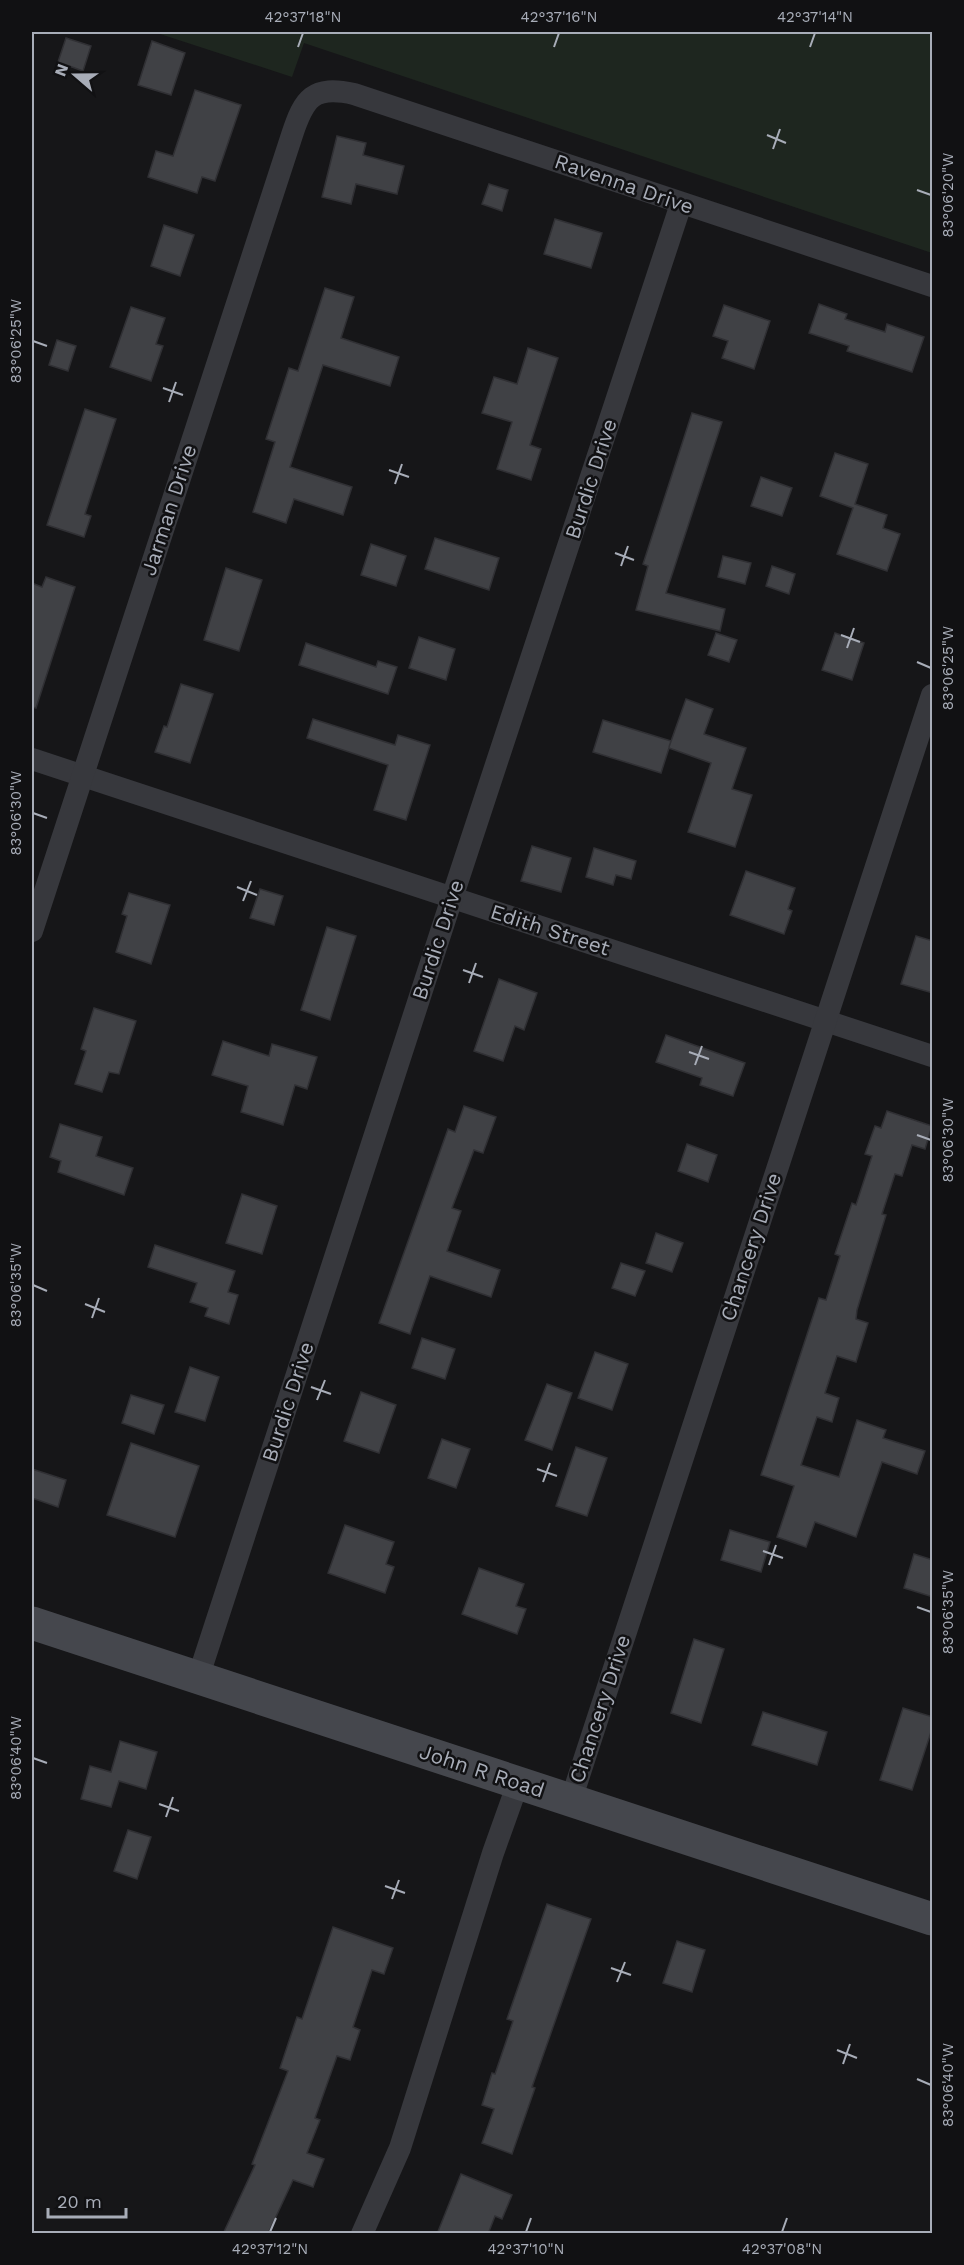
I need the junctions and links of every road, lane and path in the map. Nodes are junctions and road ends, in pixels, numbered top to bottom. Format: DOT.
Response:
graph roads {
  1 [pos="315,94"];
  2 [pos="681,204"];
  3 [pos="933,286"];
  4 [pos="933,695"];
  5 [pos="32,759"];
  6 [pos="82,776"];
  7 [pos="452,898"];
  8 [pos="32,931"];
  9 [pos="825,1021"];
  10 [pos="933,1056"];
  11 [pos="32,1623"];
  12 [pos="198,1678"];
  13 [pos="518,1783"];
  14 [pos="571,1800"];
  15 [pos="933,1919"];
  16 [pos="362,2234"];
  1 -- 2 [label="street, Ravenna Drive"];
  1 -- 6 [label="street, Jarman Drive"];
  2 -- 3 [label="street, Ravenna Drive"];
  2 -- 7 [label="street, Burdic Drive"];
  4 -- 9 [label="street, Chancery Drive"];
  5 -- 6 [label="street, Edith Street"];
  6 -- 7 [label="street, Edith Street"];
  6 -- 8 [label="street, Jarman Drive"];
  7 -- 9 [label="street, Edith Street"];
  7 -- 12 [label="street, Burdic Drive"];
  9 -- 10 [label="street, Edith Street"];
  9 -- 14 [label="street, Chancery Drive"];
  11 -- 12 [label="main road, John R Road"];
  12 -- 13 [label="main road, John R Road"];
  13 -- 14 [label="main road, John R Road"];
  13 -- 16 [label="street"];
  14 -- 15 [label="main road, John R Road"];
}
